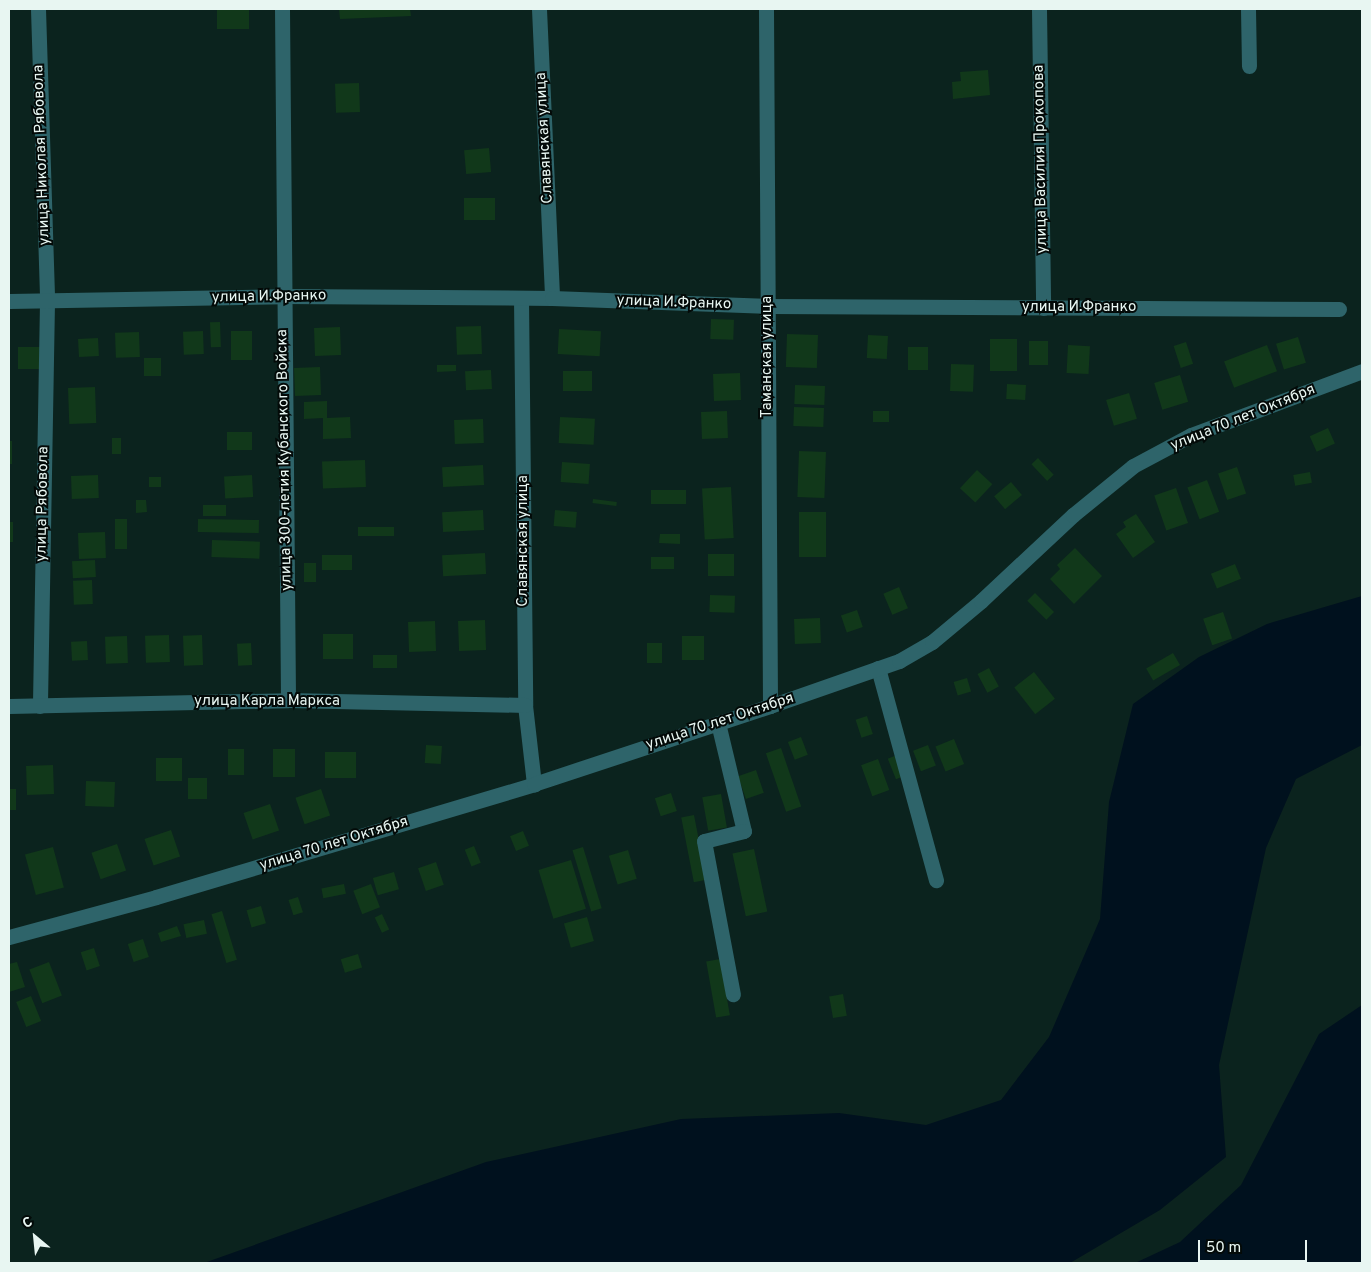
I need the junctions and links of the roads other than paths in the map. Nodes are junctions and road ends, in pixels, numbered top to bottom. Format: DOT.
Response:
graph roads {
  1 [pos="38,9"];
  2 [pos="282,9"];
  3 [pos="540,9"];
  4 [pos="766,9"];
  5 [pos="1039,9"];
  6 [pos="1248,9"];
  7 [pos="1249,66"];
  8 [pos="283,296"];
  9 [pos="521,298"];
  10 [pos="552,298"];
  11 [pos="9,301"];
  12 [pos="47,302"];
  13 [pos="768,306"];
  14 [pos="1043,308"];
  15 [pos="1339,309"];
  16 [pos="1362,372"];
  17 [pos="878,668"];
  18 [pos="288,700"];
  19 [pos="525,705"];
  20 [pos="9,706"];
  21 [pos="40,706"];
  22 [pos="770,706"];
  23 [pos="718,723"];
  24 [pos="534,784"];
  25 [pos="936,880"];
  26 [pos="9,937"];
  27 [pos="733,994"];
  1 -- 12 [label="street, улица Николая Рябовола"];
  2 -- 8 [label="street, улица 300-летия Кубанского Войска"];
  3 -- 10 [label="street, Славянская улица"];
  4 -- 13 [label="street, Таманская улица"];
  5 -- 14 [label="street, улица Василия Прокопова"];
  6 -- 7 [label="street"];
  8 -- 9 [label="street, улица И.Франко"];
  8 -- 12 [label="street, улица И.Франко"];
  8 -- 18 [label="street, улица 300-летия Кубанского Войска"];
  9 -- 10 [label="street, улица И.Франко"];
  9 -- 19 [label="street, Славянская улица"];
  10 -- 13 [label="street, улица И.Франко"];
  11 -- 12 [label="street, улица И.Франко"];
  12 -- 21 [label="street, улица Рябовола"];
  13 -- 14 [label="street, улица И.Франко"];
  13 -- 22 [label="street, Таманская улица"];
  14 -- 15 [label="street, улица И.Франко"];
  16 -- 17 [label="street, улица 70 лет Октября"];
  17 -- 22 [label="street, улица 70 лет Октября"];
  17 -- 25 [label="street"];
  18 -- 19 [label="street, улица Карла Маркса"];
  18 -- 21 [label="street, улица Карла Маркса"];
  19 -- 24 [label="street, Славянская улица"];
  20 -- 21 [label="street, улица Карла Маркса"];
  22 -- 23 [label="street, улица 70 лет Октября"];
  23 -- 24 [label="street, улица 70 лет Октября"];
  23 -- 27 [label="street"];
  24 -- 26 [label="street, улица 70 лет Октября"];
}
